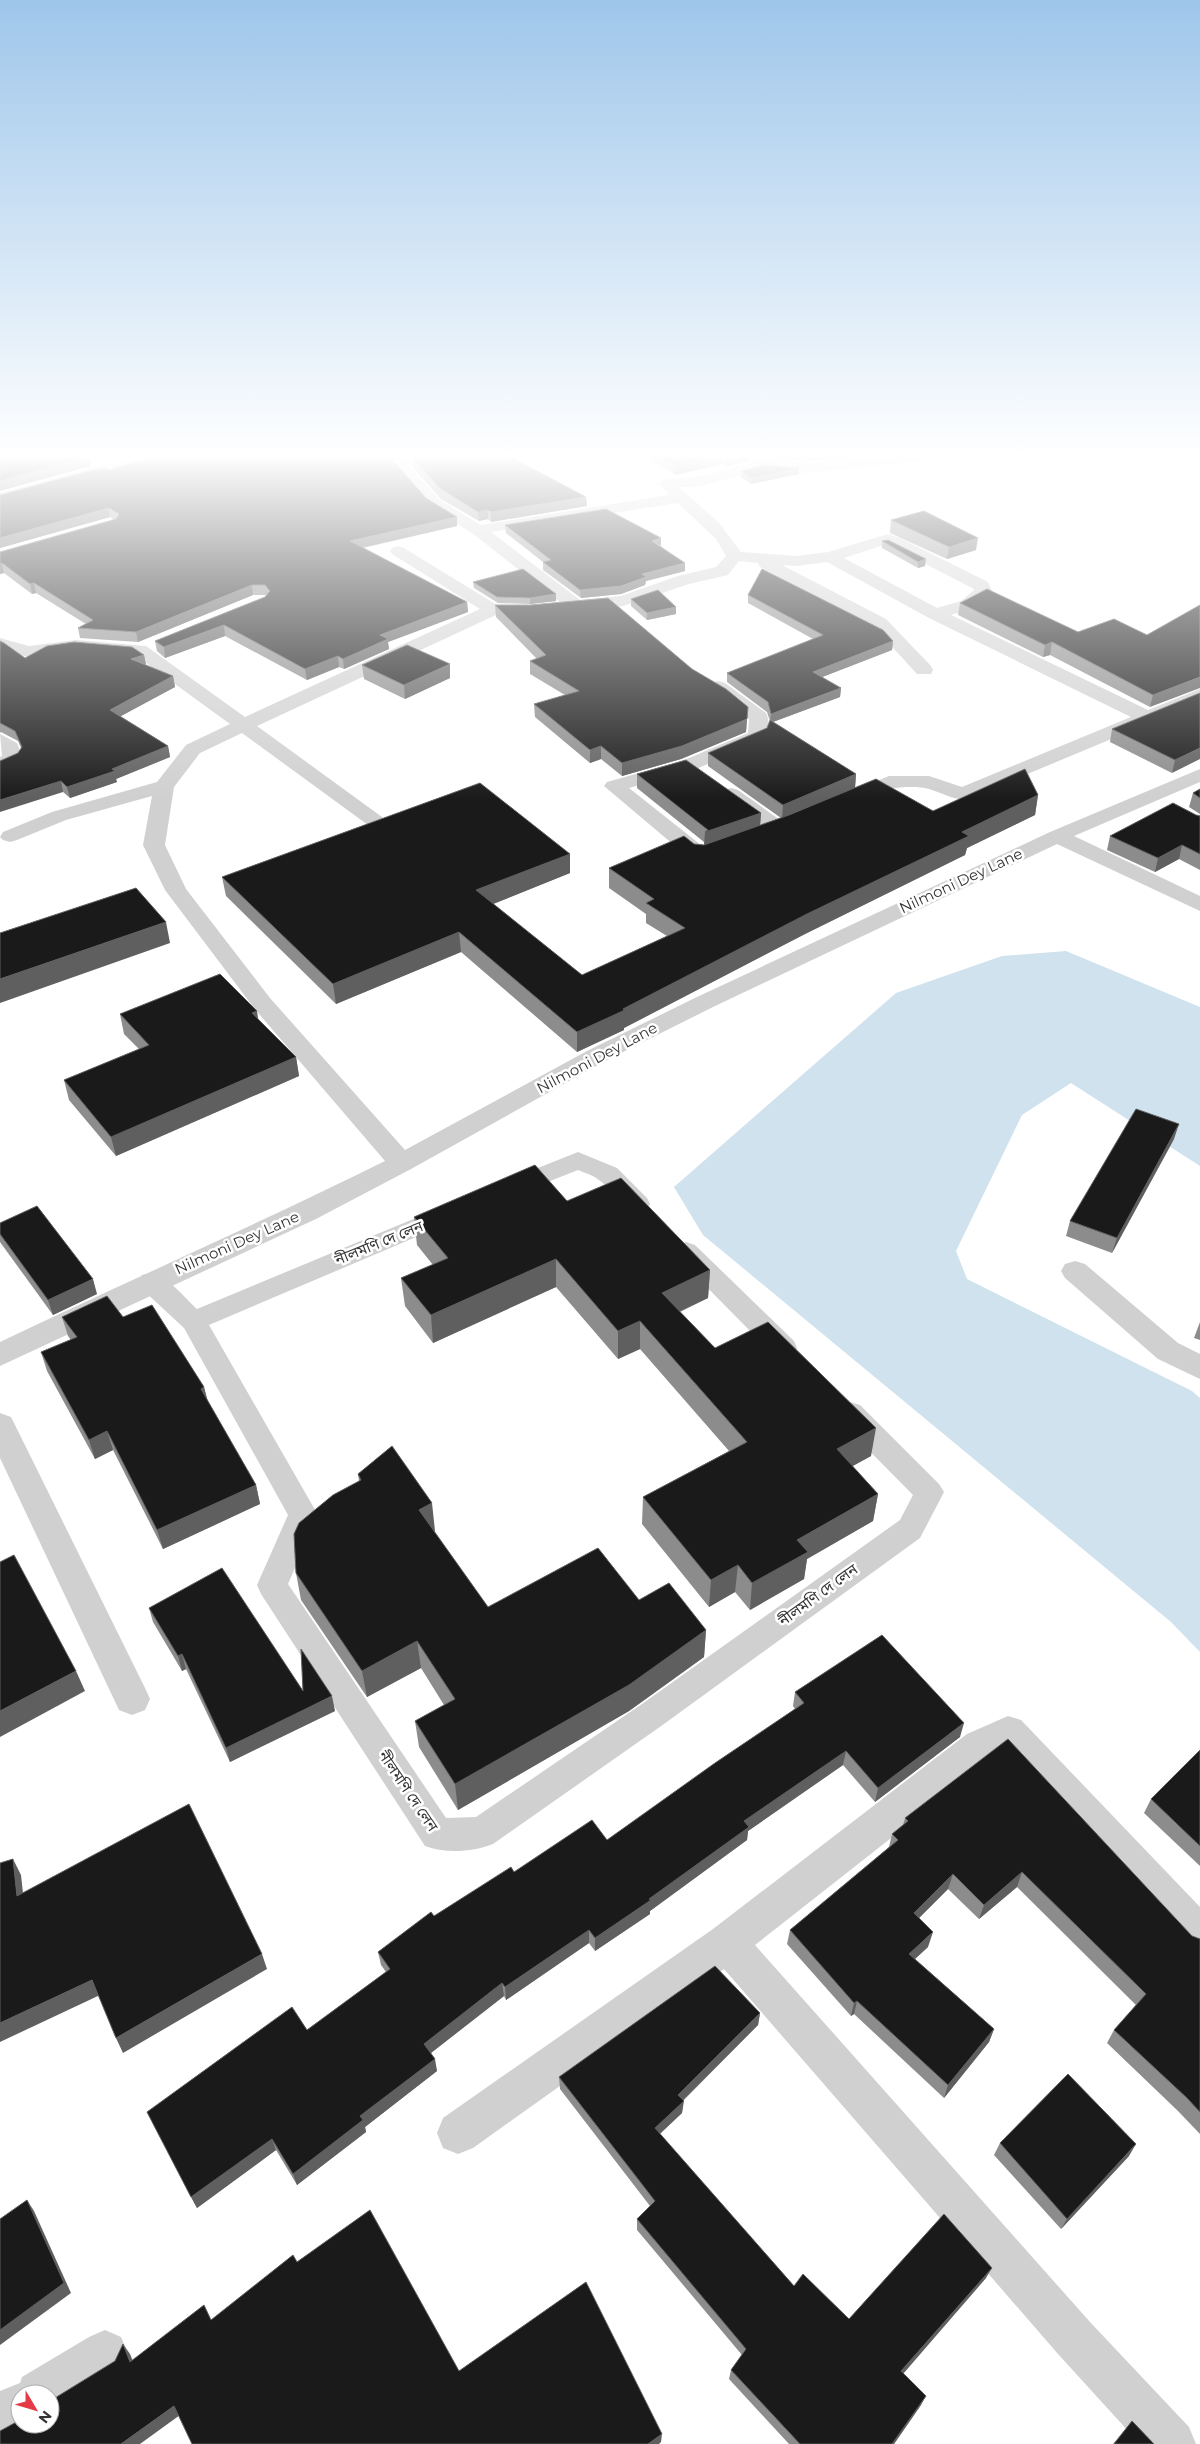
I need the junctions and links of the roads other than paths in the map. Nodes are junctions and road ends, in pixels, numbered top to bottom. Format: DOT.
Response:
graph roads {
  1 [pos="431,571"];
  2 [pos="531,571"];
  3 [pos="722,571"];
  4 [pos="781,571"];
  5 [pos="856,571"];
  6 [pos="953,571"];
  7 [pos="611,601"];
  8 [pos="576,606"];
  9 [pos="493,610"];
  10 [pos="936,614"];
  11 [pos="628,616"];
  12 [pos="0,643"];
  13 [pos="157,643"];
  14 [pos="140,650"];
  15 [pos="28,652"];
  16 [pos="7,663"];
  17 [pos="924,670"];
  18 [pos="700,676"];
  19 [pos="1200,694"];
  20 [pos="1147,717"];
  21 [pos="243,726"];
  22 [pos="0,740"];
  23 [pos="0,765"];
  24 [pos="689,765"];
  25 [pos="1200,775"];
  26 [pos="164,786"];
  27 [pos="1151,796"];
  28 [pos="834,806"];
  29 [pos="1176,810"];
  30 [pos="375,821"];
  31 [pos="10,836"];
  32 [pos="1057,836"];
  33 [pos="754,838"];
  34 [pos="728,848"];
  35 [pos="1200,904"];
  36 [pos="402,1163"];
  37 [pos="1075,1271"];
  38 [pos="151,1282"];
  39 [pos="193,1321"];
  40 [pos="0,1355"];
  41 [pos="804,1368"];
  42 [pos="1200,1368"];
  43 [pos="832,1395"];
  44 [pos="0,1424"];
  45 [pos="132,1699"];
  46 [pos="1200,1935"];
  47 [pos="727,1943"];
  48 [pos="458,2133"];
  49 [pos="105,2354"];
  50 [pos="56,2384"];
  51 [pos="1172,2444"];
  1 -- 9 [label="street"];
  2 -- 8 [label="street"];
  3 -- 7 [label="street"];
  4 -- 17 [label="street"];
  5 -- 10 [label="street"];
  6 -- 10 [label="street"];
  7 -- 8 [label="street"];
  7 -- 11 [label="street"];
  8 -- 9 [label="street"];
  9 -- 21 [label="street"];
  10 -- 20 [label="street"];
  12 -- 15 [label="street"];
  13 -- 14 [label="street"];
  14 -- 15 [label="street"];
  14 -- 21 [label="street"];
  15 -- 16 [label="street"];
  18 -- 24 [label="street"];
  19 -- 20 [label="street"];
  20 -- 28 [label="street"];
  21 -- 26 [label="street"];
  21 -- 30 [label="street"];
  22 -- 23 [label="street"];
  24 -- 33 [label="street"];
  24 -- 34 [label="street"];
  25 -- 27 [label="street, Nilmoni Dey Lane"];
  26 -- 31 [label="street"];
  26 -- 36 [label="street"];
  27 -- 29 [label="street"];
  27 -- 32 [label="street, Nilmoni Dey Lane"];
  32 -- 35 [label="street"];
  32 -- 36 [label="street, Nilmoni Dey Lane"];
  36 -- 38 [label="street, Nilmoni Dey Lane"];
  37 -- 42 [label="street"];
  38 -- 39 [label="lane, নীলমণি দে লেন"];
  38 -- 40 [label="street, Nilmoni Dey Lane"];
  39 -- 41 [label="lane, নীলমণি দে লেন"];
  39 -- 43 [label="lane, নীলমণি দে লেন"];
  44 -- 45 [label="street"];
  46 -- 47 [label="street"];
  47 -- 48 [label="street"];
  47 -- 51 [label="street"];
  49 -- 50 [label="street"];
}
